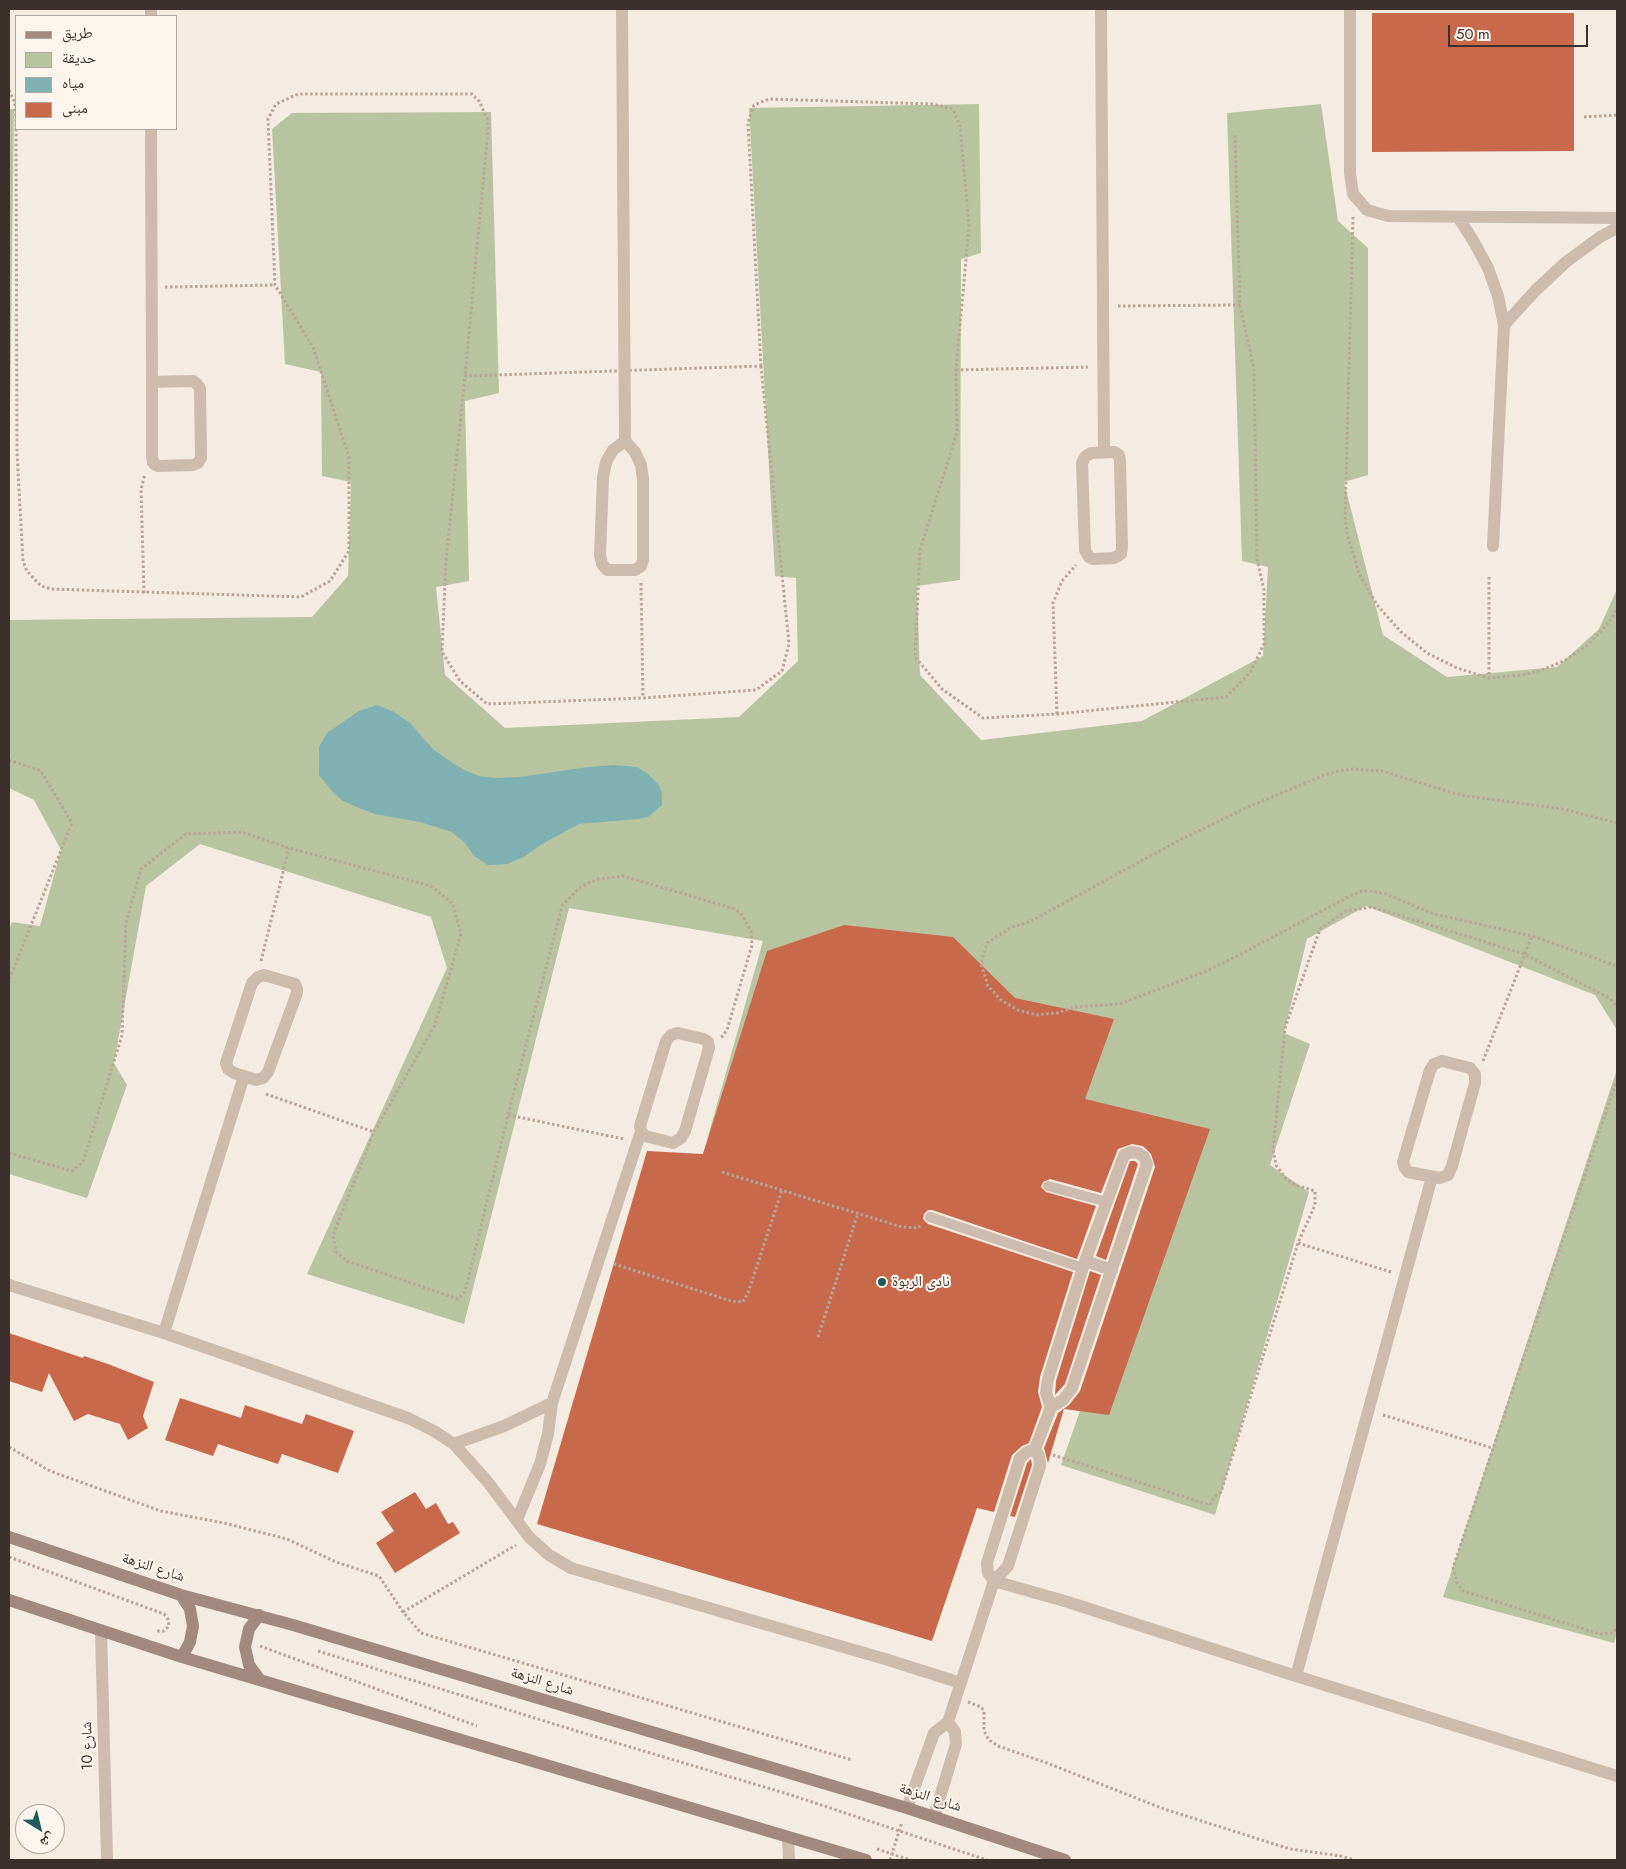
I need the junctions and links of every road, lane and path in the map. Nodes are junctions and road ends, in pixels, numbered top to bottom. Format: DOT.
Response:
graph roads {
  1 [pos="622,9"];
  2 [pos="1101,9"];
  3 [pos="1350,9"];
  4 [pos="9,90"];
  5 [pos="15,103"];
  6 [pos="1617,115"];
  7 [pos="1584,117"];
  8 [pos="16,130"];
  9 [pos="151,130"];
  10 [pos="1235,135"];
  11 [pos="1353,194"];
  12 [pos="1458,217"];
  13 [pos="1617,218"];
  14 [pos="1617,228"];
  15 [pos="275,285"];
  16 [pos="151,287"];
  17 [pos="1240,305"];
  18 [pos="1103,306"];
  19 [pos="1504,325"];
  20 [pos="761,366"];
  21 [pos="1103,366"];
  22 [pos="956,370"];
  23 [pos="465,376"];
  24 [pos="152,382"];
  25 [pos="625,441"];
  26 [pos="1104,452"];
  27 [pos="152,456"];
  28 [pos="1493,546"];
  29 [pos="1089,557"];
  30 [pos="641,566"];
  31 [pos="1489,577"];
  32 [pos="144,593"];
  33 [pos="1617,610"];
  34 [pos="1489,678"];
  35 [pos="643,698"];
  36 [pos="1057,714"];
  37 [pos="9,760"];
  38 [pos="1617,823"];
  39 [pos="289,848"];
  40 [pos="1532,936"];
  41 [pos="1524,954"];
  42 [pos="1617,966"];
  43 [pos="258,977"];
  44 [pos="9,980"];
  45 [pos="1617,1006"];
  46 [pos="709,1048"];
  47 [pos="1617,1079"];
  48 [pos="242,1081"];
  49 [pos="1475,1083"];
  50 [pos="508,1115"];
  51 [pos="374,1132"];
  52 [pos="639,1136"];
  53 [pos="9,1152"];
  54 [pos="722,1172"];
  55 [pos="1432,1177"];
  56 [pos="1048,1186"];
  57 [pos="782,1190"];
  58 [pos="1107,1202"];
  59 [pos="858,1213"];
  60 [pos="930,1217"];
  61 [pos="1298,1243"];
  62 [pos="599,1260"];
  63 [pos="1084,1264"];
  64 [pos="1112,1270"];
  65 [pos="1405,1277"];
  66 [pos="9,1285"];
  67 [pos="164,1333"];
  68 [pos="818,1337"];
  69 [pos="552,1403"];
  70 [pos="1051,1407"];
  71 [pos="1368,1410"];
  72 [pos="454,1444"];
  73 [pos="9,1447"];
  74 [pos="1492,1448"];
  75 [pos="1035,1449"];
  76 [pos="517,1520"];
  77 [pos="9,1537"];
  78 [pos="529,1537"];
  79 [pos="9,1557"];
  80 [pos="994,1581"];
  81 [pos="181,1595"];
  82 [pos="9,1600"];
  83 [pos="403,1612"];
  84 [pos="259,1615"];
  85 [pos="1617,1626"];
  86 [pos="101,1631"];
  87 [pos="157,1632"];
  88 [pos="255,1642"];
  89 [pos="313,1649"];
  90 [pos="182,1657"];
  91 [pos="1296,1676"];
  92 [pos="260,1680"];
  93 [pos="961,1683"];
  94 [pos="956,1697"];
  95 [pos="948,1722"];
  96 [pos="485,1729"];
  97 [pos="852,1760"];
  98 [pos="1617,1776"];
  99 [pos="907,1808"];
  100 [pos="934,1816"];
  101 [pos="899,1832"];
  102 [pos="788,1838"];
  103 [pos="873,1848"];
  104 [pos="892,1854"];
  105 [pos="107,1860"];
  106 [pos="789,1860"];
  107 [pos="866,1860"];
  108 [pos="890,1860"];
  109 [pos="910,1860"];
  110 [pos="987,1860"];
  111 [pos="1065,1860"];
  112 [pos="1353,1860"];
  1 -- 25 [label="street"];
  2 -- 18 [label="street"];
  3 -- 11 [label="street"];
  4 -- 5 [label="path"];
  6 -- 7 [label="path"];
  8 -- 32 [label="path"];
  9 -- 16 [label="street"];
  10 -- 17 [label="path"];
  11 -- 12 [label="street"];
  11 -- 34 [label="path"];
  12 -- 13 [label="street"];
  12 -- 19 [label="street"];
  14 -- 19 [label="street"];
  15 -- 16 [label="path"];
  15 -- 23 [label="path"];
  15 -- 32 [label="path"];
  16 -- 24 [label="street"];
  17 -- 18 [label="path"];
  17 -- 36 [label="path"];
  18 -- 21 [label="street"];
  19 -- 28 [label="street"];
  20 -- 22 [label="path"];
  21 -- 22 [label="path"];
  21 -- 26 [label="street"];
  22 -- 36 [label="path"];
  24 -- 27 [label="street"];
  24 -- 27 [label="street"];
  25 -- 30 [label="street"];
  25 -- 30 [label="street"];
  26 -- 29 [label="street"];
  26 -- 29 [label="street"];
  27 -- 32 [label="path"];
  29 -- 36 [label="path"];
  30 -- 35 [label="path"];
  31 -- 34 [label="path"];
  33 -- 34 [label="path"];
  37 -- 44 [label="path"];
  38 -- 40 [label="path"];
  39 -- 43 [label="path"];
  39 -- 51 [label="path"];
  39 -- 53 [label="path"];
  40 -- 41 [label="path"];
  40 -- 42 [label="path"];
  41 -- 45 [label="path"];
  41 -- 49 [label="path"];
  41 -- 61 [label="path"];
  43 -- 48 [label="street"];
  43 -- 48 [label="street"];
  46 -- 50 [label="path"];
  46 -- 52 [label="street"];
  46 -- 52 [label="street"];
  47 -- 74 [label="path"];
  48 -- 51 [label="path"];
  48 -- 67 [label="street"];
  49 -- 55 [label="street"];
  49 -- 55 [label="street"];
  50 -- 51 [label="path"];
  50 -- 52 [label="path"];
  52 -- 62 [label="street"];
  54 -- 57 [label="path"];
  55 -- 65 [label="street"];
  56 -- 58 [label="lane"];
  57 -- 59 [label="path"];
  57 -- 62 [label="path"];
  58 -- 63 [label="street"];
  58 -- 64 [label="street"];
  59 -- 60 [label="path"];
  59 -- 68 [label="path"];
  60 -- 63 [label="lane"];
  61 -- 65 [label="path"];
  61 -- 75 [label="path"];
  62 -- 69 [label="street"];
  63 -- 64 [label="street"];
  63 -- 70 [label="street"];
  64 -- 70 [label="street"];
  65 -- 71 [label="street"];
  66 -- 67 [label="street"];
  67 -- 72 [label="street"];
  69 -- 72 [label="street"];
  69 -- 76 [label="street"];
  70 -- 75 [label="street"];
  71 -- 74 [label="path"];
  71 -- 91 [label="street"];
  72 -- 76 [label="street"];
  73 -- 83 [label="path"];
  74 -- 85 [label="path"];
  75 -- 80 [label="street"];
  75 -- 80 [label="street"];
  76 -- 78 [label="street"];
  77 -- 81 [label="main road, شارع النزهة"];
  78 -- 83 [label="path"];
  78 -- 93 [label="street"];
  79 -- 87 [label="path"];
  80 -- 91 [label="street"];
  80 -- 93 [label="street"];
  81 -- 84 [label="main road, شارع النزهة"];
  81 -- 90 [label="main road"];
  82 -- 86 [label="main road"];
  83 -- 97 [label="path"];
  84 -- 92 [label="main road"];
  84 -- 99 [label="main road, شارع النزهة"];
  86 -- 90 [label="main road"];
  86 -- 105 [label="street, شارع 10"];
  88 -- 96 [label="path"];
  89 -- 101 [label="path"];
  90 -- 92 [label="main road"];
  91 -- 98 [label="street"];
  92 -- 102 [label="main road"];
  93 -- 94 [label="street"];
  94 -- 95 [label="street"];
  94 -- 112 [label="path"];
  95 -- 99 [label="street"];
  95 -- 100 [label="street"];
  99 -- 100 [label="main road, شارع النزهة"];
  99 -- 101 [label="path"];
  100 -- 111 [label="main road, شارع النزهة"];
  101 -- 104 [label="path"];
  101 -- 110 [label="path"];
  102 -- 106 [label="street"];
  102 -- 107 [label="main road"];
  103 -- 104 [label="path"];
  104 -- 108 [label="path"];
  104 -- 109 [label="path"];
}
